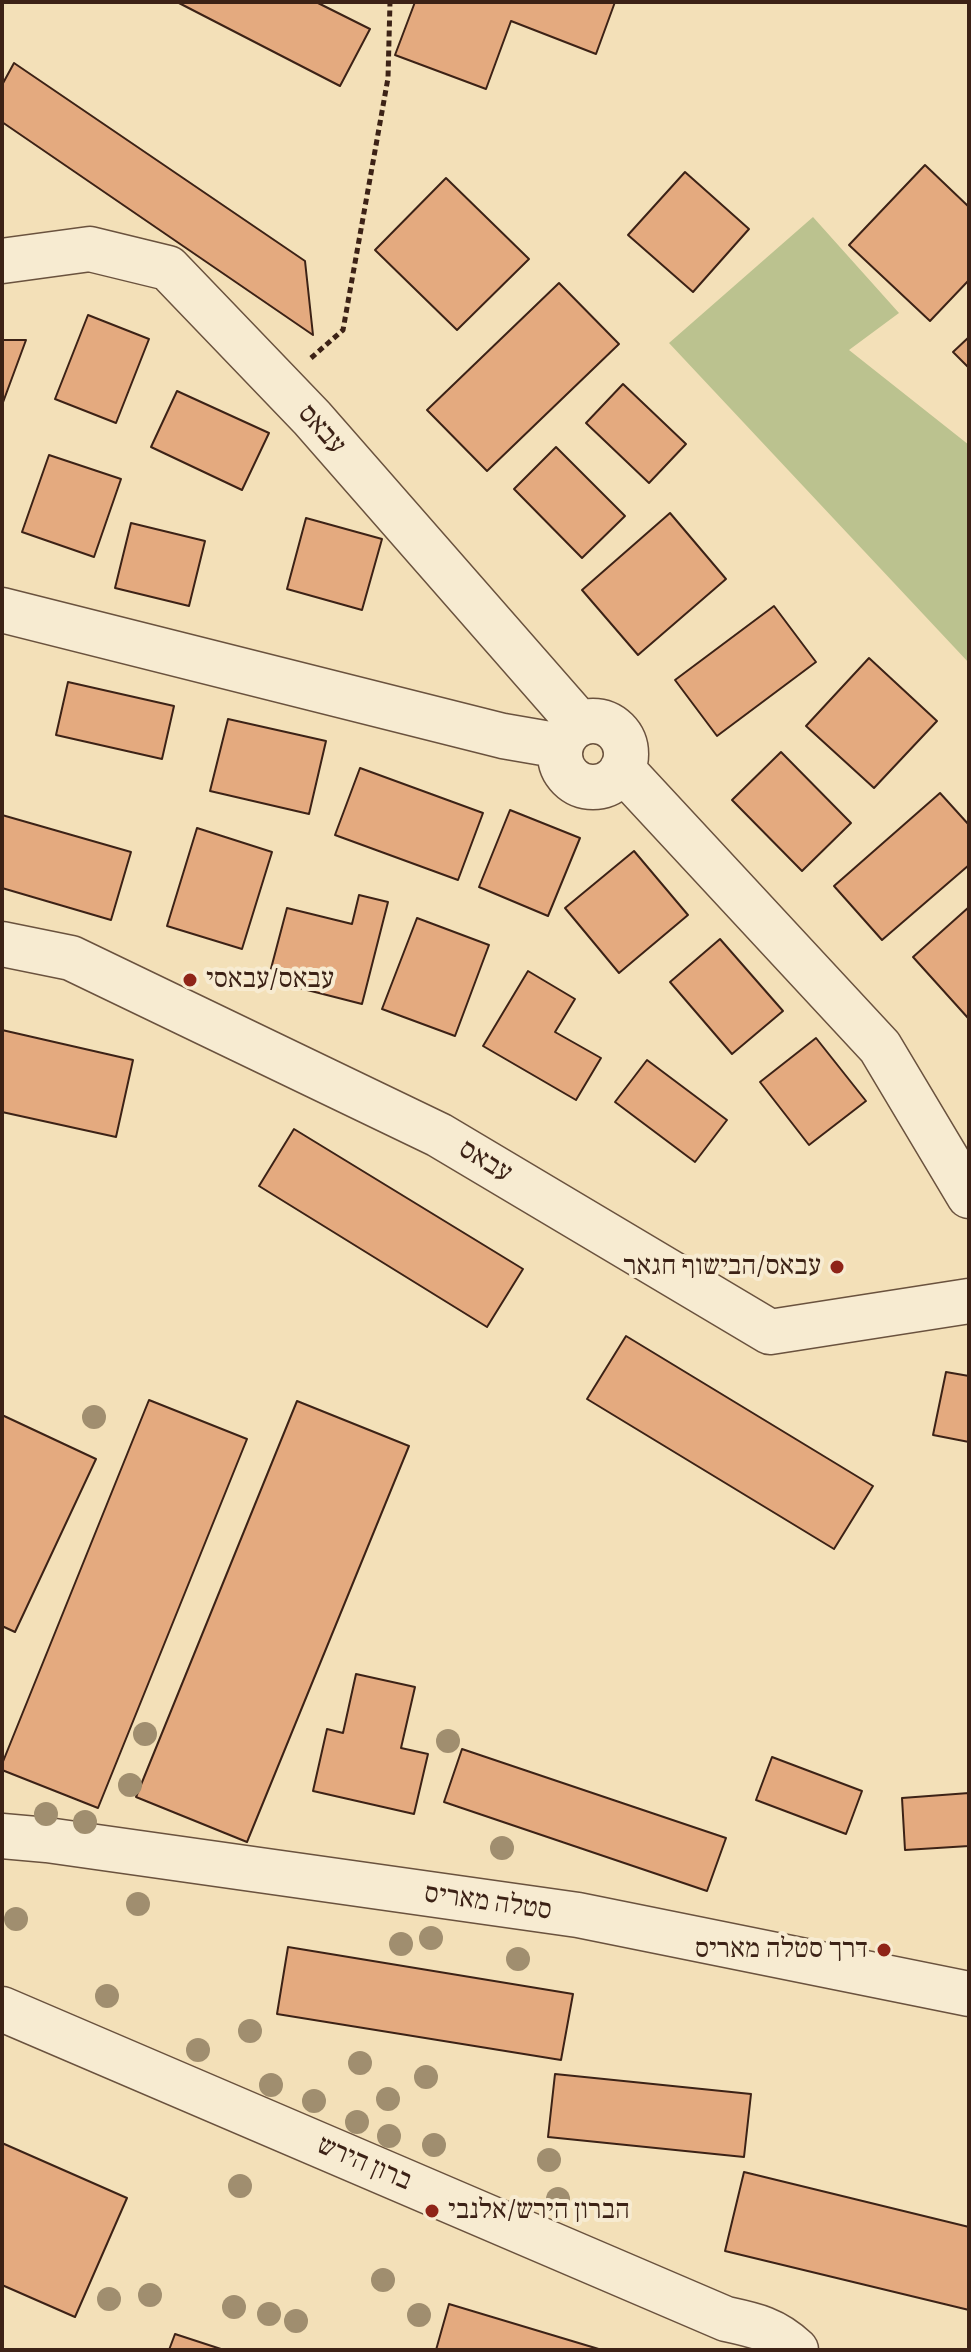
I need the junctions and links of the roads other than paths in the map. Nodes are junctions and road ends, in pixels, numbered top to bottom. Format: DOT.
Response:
graph roads {
  1 [pos="2,261"];
  2 [pos="2,610"];
  3 [pos="570,735"];
  4 [pos="2,944"];
  5 [pos="969,1196"];
  6 [pos="969,1301"];
  7 [pos="2,1836"];
  8 [pos="969,1994"];
  9 [pos="2,2009"];
  10 [pos="726,2319"];
  11 [pos="758,2350"];
  12 [pos="796,2350"];
  1 -- 3 [label="street, עבאס"];
  2 -- 3 [label="street"];
  3 -- 5 [label="street"];
  4 -- 6 [label="street, עבאס"];
  7 -- 8 [label="street, סטלה מאריס"];
  9 -- 10 [label="street, ברון הירש"];
  10 -- 11 [label="street, ברון הירש"];
  10 -- 12 [label="street, ברון הירש"];
}
